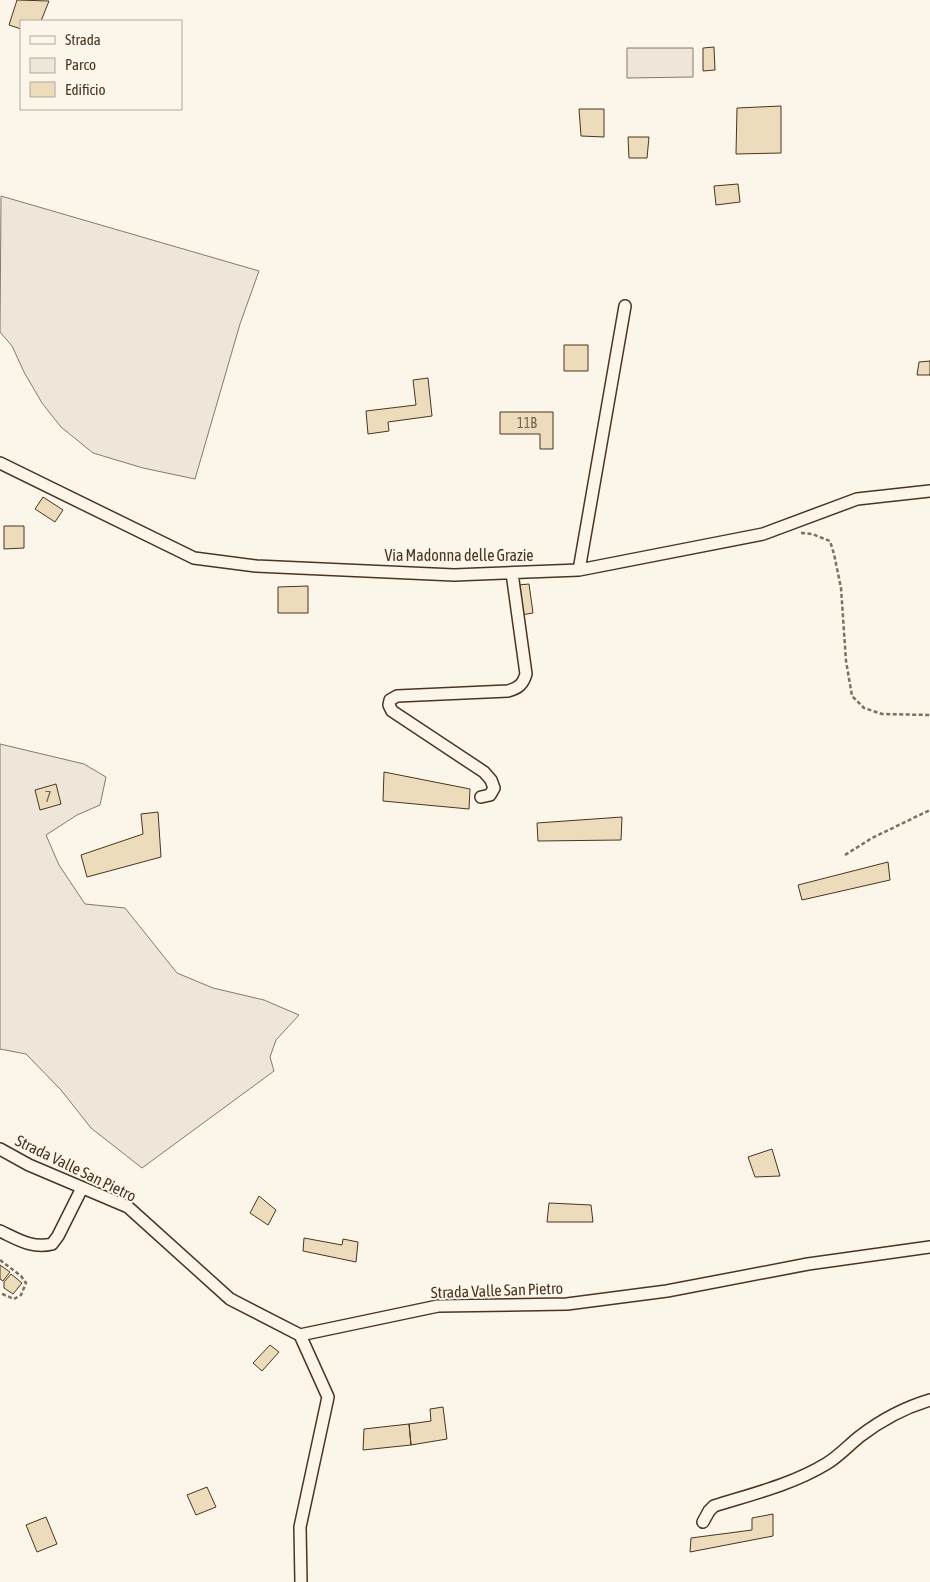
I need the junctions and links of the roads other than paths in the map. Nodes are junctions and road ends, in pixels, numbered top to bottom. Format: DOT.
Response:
graph roads {
  1 [pos="625,306"];
  2 [pos="0,464"];
  3 [pos="930,491"];
  4 [pos="580,570"];
  5 [pos="512,573"];
  6 [pos="481,797"];
  7 [pos="0,1149"];
  8 [pos="82,1188"];
  9 [pos="0,1231"];
  10 [pos="930,1247"];
  11 [pos="300,1336"];
  12 [pos="930,1400"];
  13 [pos="703,1522"];
  14 [pos="301,1582"];
  1 -- 4 [label="street"];
  2 -- 5 [label="street, Via Madonna delle Grazie"];
  3 -- 4 [label="street, Via Madonna delle Grazie"];
  4 -- 5 [label="street, Via Madonna delle Grazie"];
  5 -- 6 [label="street"];
  7 -- 8 [label="street, Strada Valle San Pietro"];
  8 -- 9 [label="street"];
  8 -- 11 [label="street, Strada Valle San Pietro"];
  10 -- 11 [label="street, Strada Valle San Pietro"];
  11 -- 14 [label="street"];
  12 -- 13 [label="street"];
}
